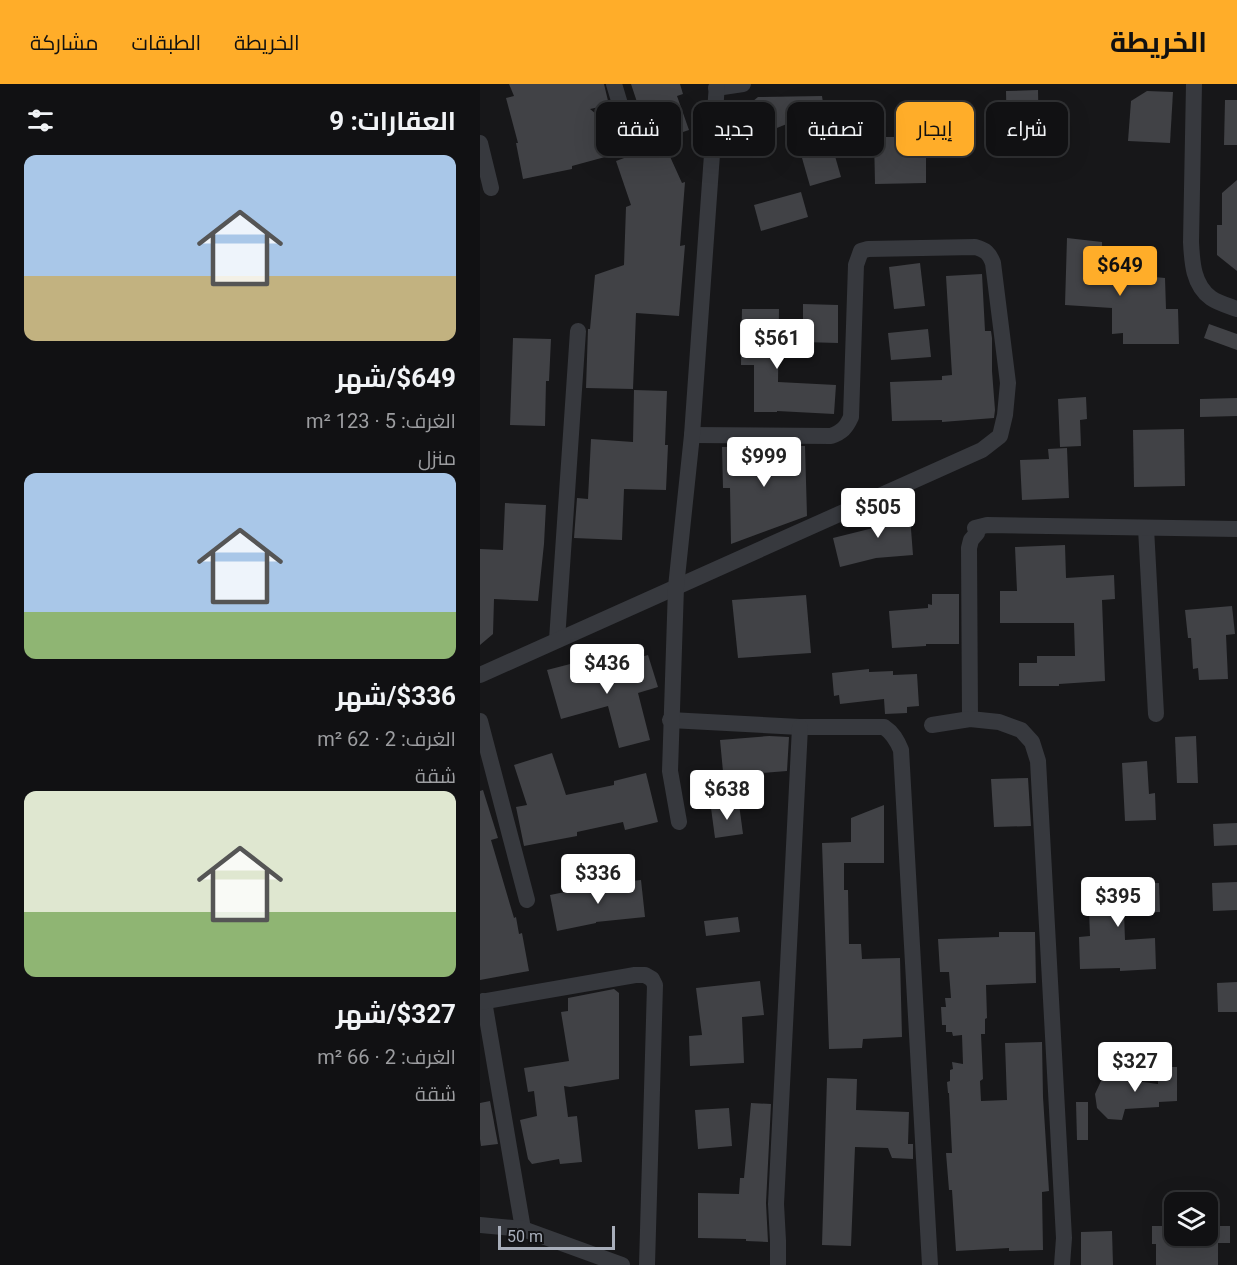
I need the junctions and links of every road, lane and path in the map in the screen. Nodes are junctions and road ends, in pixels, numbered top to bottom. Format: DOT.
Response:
graph roads {
  1 [pos="614,84"];
  2 [pos="743,84"];
  3 [pos="1194,84"];
  4 [pos="717,86"];
  5 [pos="619,102"];
  6 [pos="480,143"];
  7 [pos="491,188"];
  8 [pos="1237,309"];
  9 [pos="578,331"];
  10 [pos="692,435"];
  11 [pos="1146,528"];
  12 [pos="1237,529"];
  13 [pos="676,587"];
  14 [pos="557,640"];
  15 [pos="480,675"];
  16 [pos="1155,714"];
  17 [pos="970,719"];
  18 [pos="670,720"];
  19 [pos="480,721"];
  20 [pos="932,725"];
  21 [pos="800,727"];
  22 [pos="679,822"];
  23 [pos="527,900"];
  24 [pos="482,1001"];
  25 [pos="480,1225"];
  26 [pos="523,1229"];
  27 [pos="622,1265"];
  28 [pos="647,1265"];
  29 [pos="778,1265"];
  30 [pos="930,1265"];
  31 [pos="1062,1265"];
  1 -- 5 [label="street"];
  2 -- 4 [label="street"];
  3 -- 8 [label="street"];
  4 -- 10 [label="street"];
  6 -- 7 [label="street"];
  9 -- 14 [label="street"];
  10 -- 13 [label="street"];
  10 -- 13 [label="street"];
  11 -- 12 [label="street"];
  11 -- 16 [label="street"];
  11 -- 17 [label="street"];
  13 -- 14 [label="street"];
  13 -- 18 [label="street"];
  14 -- 15 [label="street"];
  17 -- 20 [label="street"];
  17 -- 31 [label="street"];
  18 -- 21 [label="street"];
  18 -- 22 [label="street"];
  19 -- 23 [label="street"];
  21 -- 29 [label="street"];
  21 -- 30 [label="street"];
  24 -- 26 [label="street"];
  24 -- 28 [label="street"];
  25 -- 26 [label="street"];
  26 -- 27 [label="street"];
}
